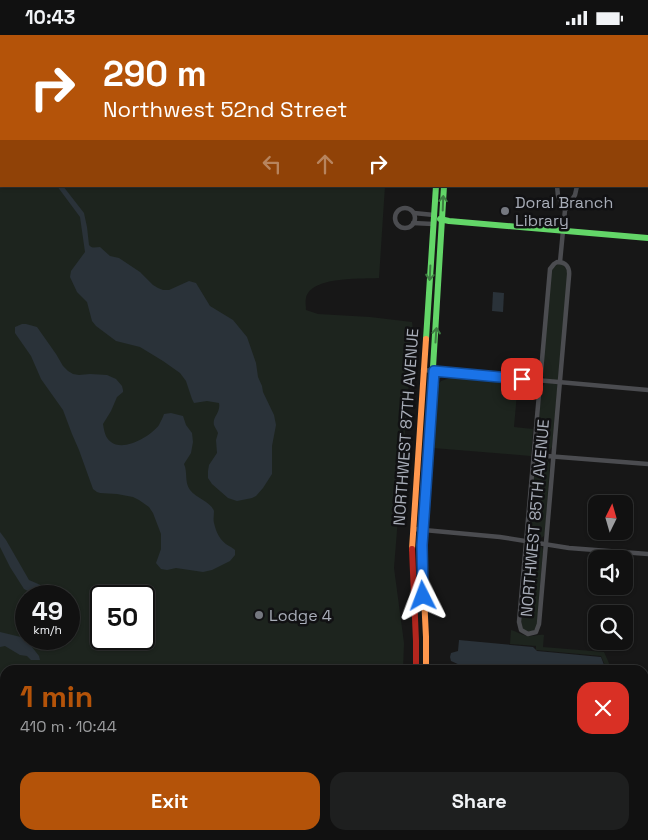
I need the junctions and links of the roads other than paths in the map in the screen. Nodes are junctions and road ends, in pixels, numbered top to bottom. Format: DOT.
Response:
graph roads {
  1 [pos="436,187"];
  2 [pos="444,187"];
  3 [pos="557,187"];
  4 [pos="577,187"];
  5 [pos="558,196"];
  6 [pos="574,198"];
  7 [pos="565,210"];
  8 [pos="414,213"];
  9 [pos="434,215"];
  10 [pos="443,220"];
  11 [pos="413,223"];
  12 [pos="433,224"];
  13 [pos="563,231"];
  14 [pos="648,238"];
  15 [pos="560,262"];
  16 [pos="423,370"];
  17 [pos="434,371"];
  18 [pos="540,381"];
  19 [pos="560,382"];
  20 [pos="648,390"];
  21 [pos="534,455"];
  22 [pos="553,456"];
  23 [pos="648,464"];
  24 [pos="414,529"];
  25 [pos="424,530"];
  26 [pos="526,540"];
  27 [pos="546,544"];
  28 [pos="648,554"];
  29 [pos="416,665"];
  30 [pos="426,665"];
  1 -- 9 [label="main road, NORTHWEST 87TH AVENUE"];
  10 -- 2 [label="main road, NORTHWEST 87TH AVENUE, one-way"];
  3 -- 5 [label="street"];
  4 -- 6 [label="street"];
  5 -- 6 [label="street"];
  5 -- 7 [label="street"];
  6 -- 7 [label="street"];
  7 -- 13 [label="street"];
  8 -- 9 [label="street"];
  8 -- 11 [label="street"];
  8 -- 11 [label="street"];
  9 -- 10 [label="main road"];
  9 -- 12 [label="main road, NORTHWEST 87TH AVENUE"];
  10 -- 12 [label="main road"];
  10 -- 13 [label="main road"];
  17 -- 10 [label="main road, NORTHWEST 87TH AVENUE, one-way"];
  11 -- 12 [label="street"];
  12 -- 16 [label="main road, NORTHWEST 87TH AVENUE, one-way"];
  13 -- 14 [label="main road"];
  13 -- 15 [label="street"];
  15 -- 18 [label="street, NORTHWEST 85TH AVENUE"];
  15 -- 19 [label="street, NORTHWEST 85TH AVENUE"];
  16 -- 17 [label="street"];
  16 -- 24 [label="main road, NORTHWEST 87TH AVENUE"];
  17 -- 18 [label="street"];
  17 -- 25 [label="main road, NORTHWEST 87TH AVENUE"];
  18 -- 19 [label="street"];
  18 -- 21 [label="street, NORTHWEST 85TH AVENUE"];
  19 -- 20 [label="street"];
  19 -- 22 [label="street, NORTHWEST 85TH AVENUE"];
  21 -- 22 [label="street"];
  21 -- 26 [label="street, NORTHWEST 85TH AVENUE"];
  22 -- 23 [label="street"];
  22 -- 27 [label="street, NORTHWEST 85TH AVENUE"];
  24 -- 25 [label="street"];
  24 -- 29 [label="main road, NORTHWEST 87TH AVENUE"];
  25 -- 26 [label="street"];
  25 -- 30 [label="main road, NORTHWEST 87TH AVENUE"];
  26 -- 27 [label="street"];
  26 -- 27 [label="street, NORTHWEST 85TH AVENUE"];
  27 -- 28 [label="street"];
}
